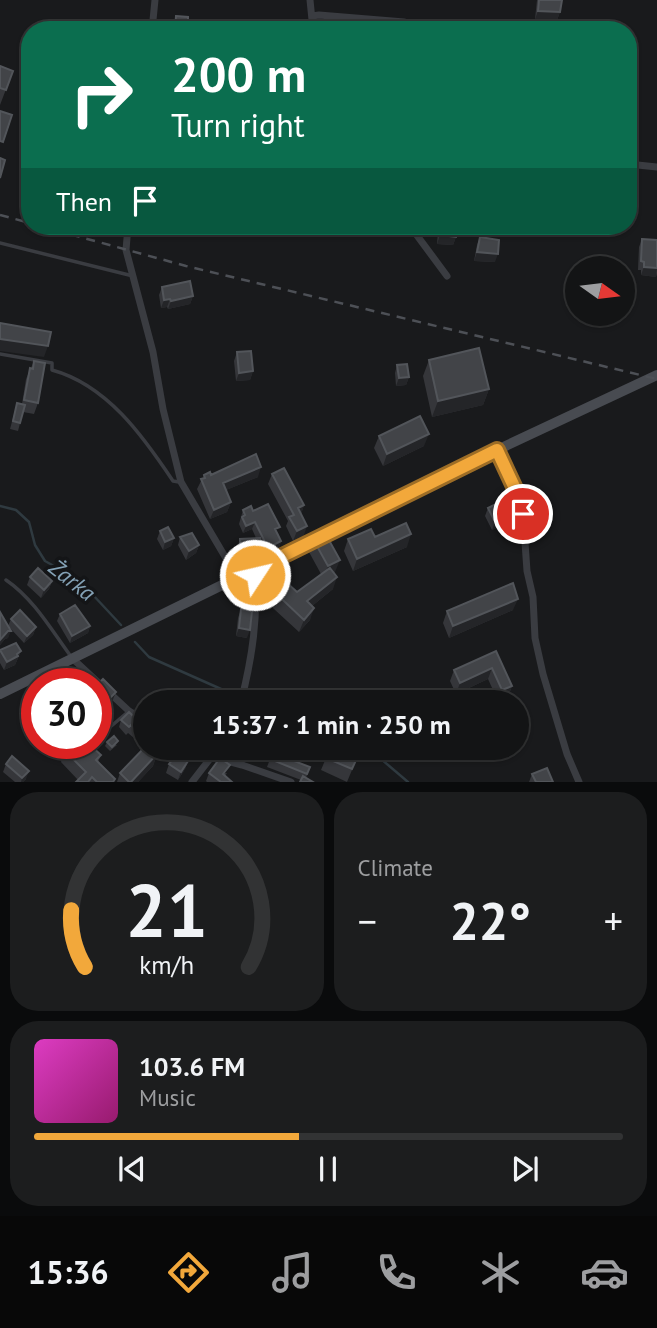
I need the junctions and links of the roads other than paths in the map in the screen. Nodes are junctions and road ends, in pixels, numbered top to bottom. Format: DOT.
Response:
graph roads {
  1 [pos="155,0"];
  2 [pos="310,0"];
  3 [pos="312,16"];
  4 [pos="153,21"];
  5 [pos="312,21"];
  6 [pos="392,21"];
  7 [pos="637,165"];
  8 [pos="657,167"];
  9 [pos="127,235"];
  10 [pos="417,235"];
  11 [pos="0,243"];
  12 [pos="133,276"];
  13 [pos="447,276"];
  14 [pos="0,354"];
  15 [pos="657,375"];
  16 [pos="497,450"];
  17 [pos="181,482"];
  18 [pos="254,570"];
  19 [pos="237,577"];
  20 [pos="6,580"];
  21 [pos="73,659"];
  22 [pos="244,690"];
  23 [pos="0,694"];
  24 [pos="129,711"];
  25 [pos="133,714"];
  26 [pos="112,726"];
  27 [pos="210,760"];
  28 [pos="223,760"];
  29 [pos="240,760"];
  30 [pos="242,765"];
  31 [pos="192,782"];
  32 [pos="291,782"];
  33 [pos="579,782"];
  1 -- 4 [label="street"];
  2 -- 3 [label="street"];
  3 -- 5 [label="street"];
  3 -- 6 [label="street"];
  7 -- 8 [label="street"];
  9 -- 12 [label="street"];
  10 -- 13 [label="street"];
  11 -- 12 [label="lane"];
  12 -- 17 [label="street"];
  14 -- 17 [label="lane"];
  15 -- 16 [label="main road"];
  16 -- 18 [label="main road"];
  16 -- 33 [label="street"];
  17 -- 19 [label="street"];
  18 -- 19 [label="main road"];
  18 -- 22 [label="street"];
  19 -- 21 [label="main road"];
  20 -- 21 [label="lane"];
  21 -- 23 [label="main road"];
  21 -- 24 [label="street"];
  24 -- 25 [label="street"];
  24 -- 26 [label="lane"];
  27 -- 31 [label="street"];
  28 -- 30 [label="street"];
  29 -- 30 [label="street"];
  30 -- 32 [label="street"];
}
